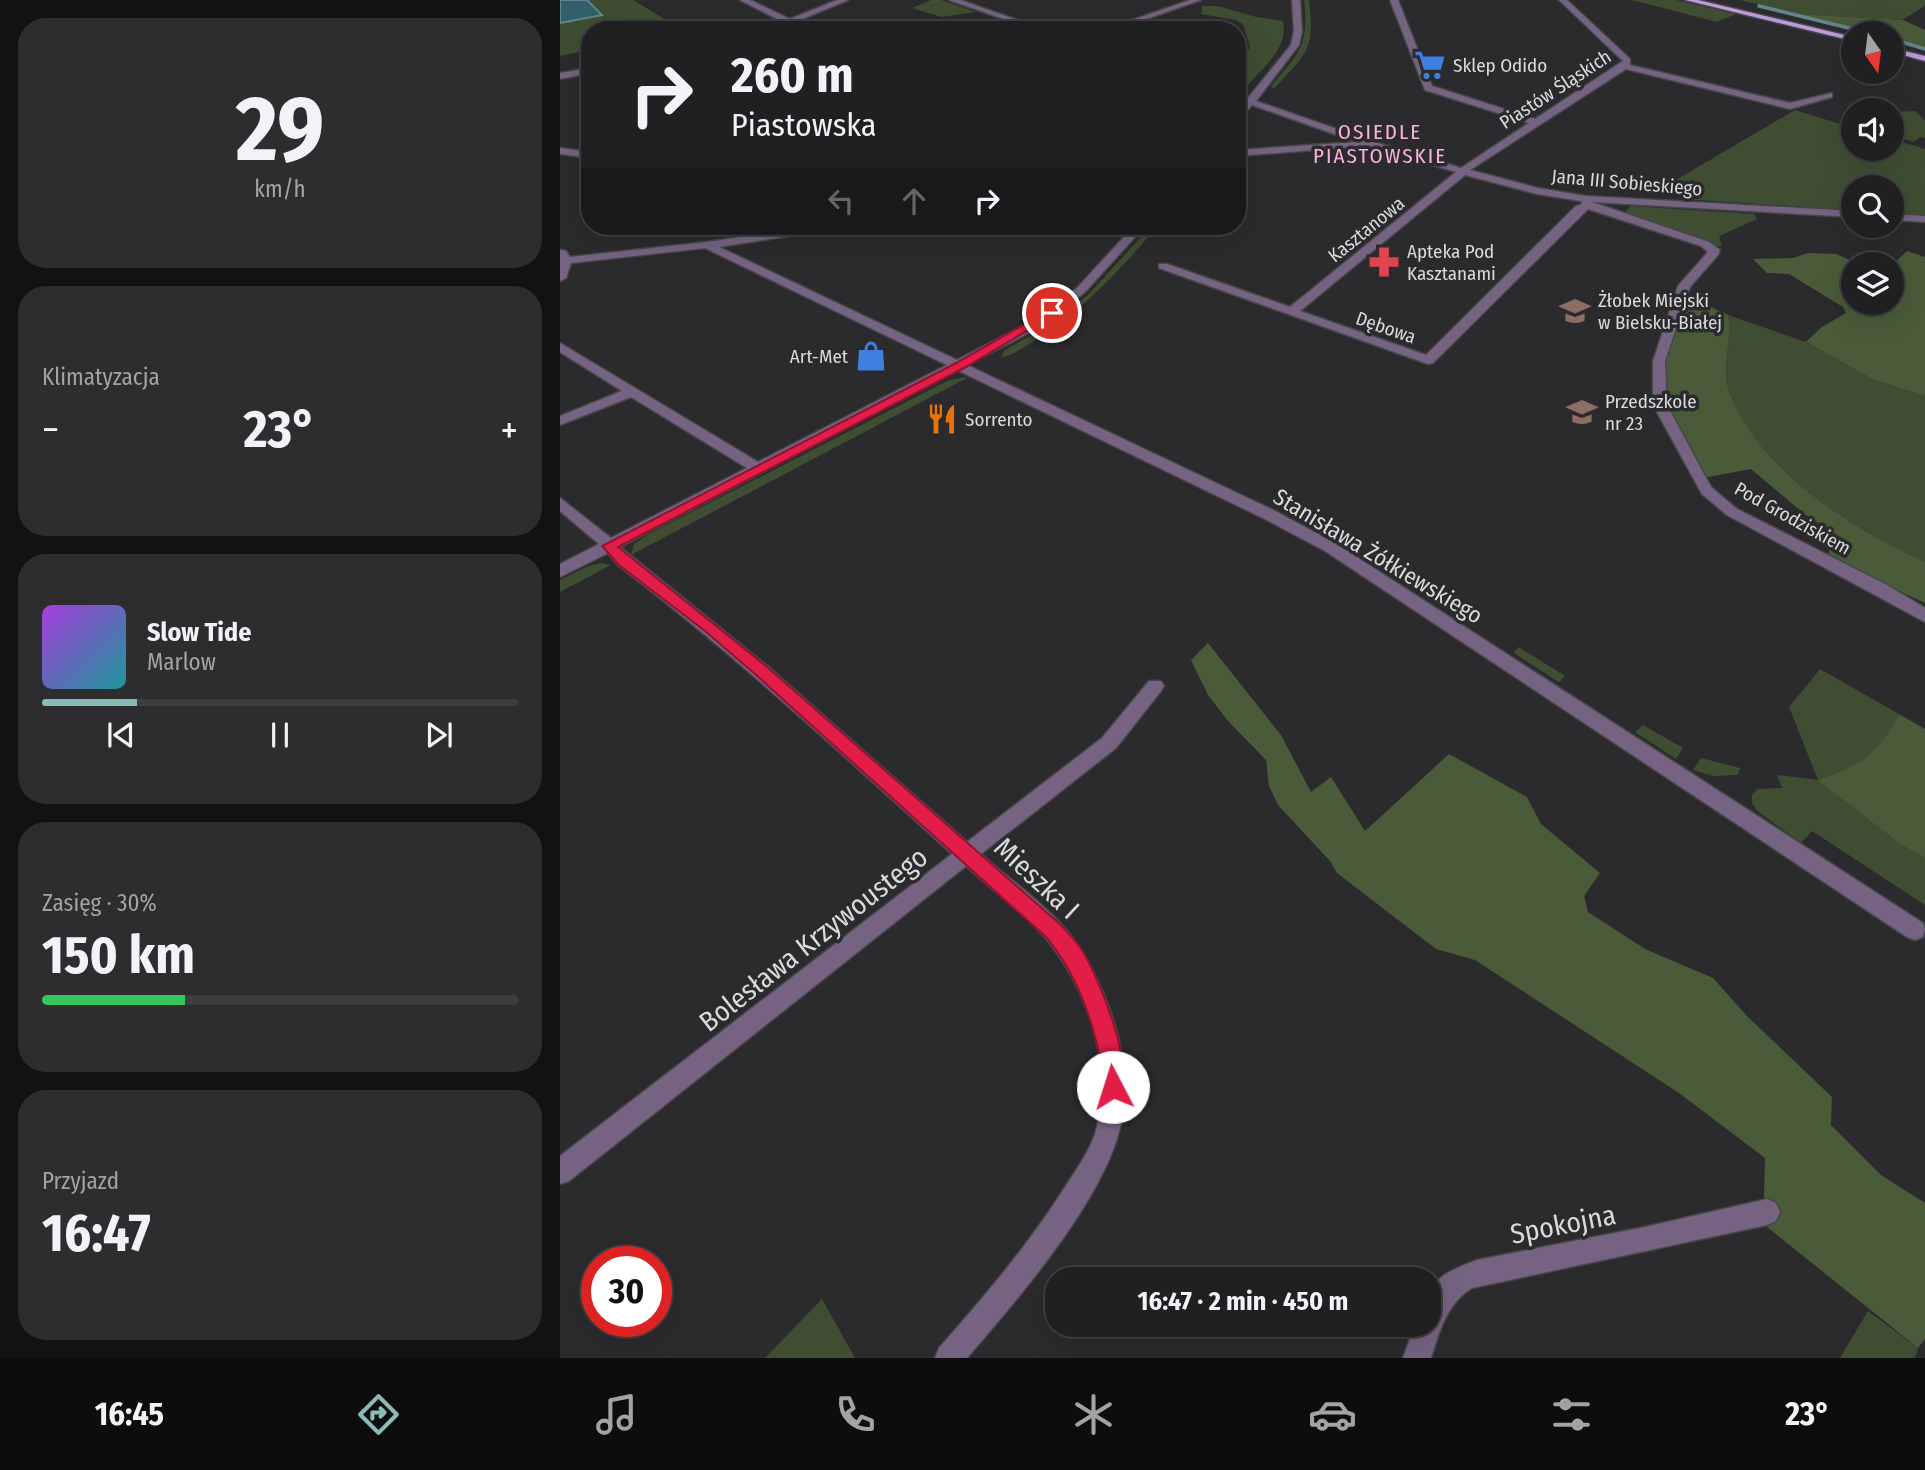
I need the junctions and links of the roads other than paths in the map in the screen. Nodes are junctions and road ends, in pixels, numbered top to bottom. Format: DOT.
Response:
graph roads {
  1 [pos="744,0"];
  2 [pos="844,0"];
  3 [pos="953,0"];
  4 [pos="1197,0"];
  5 [pos="1296,0"];
  6 [pos="1394,0"];
  7 [pos="1563,0"];
  8 [pos="1689,0"];
  9 [pos="1712,0"];
  10 [pos="1725,0"];
  11 [pos="1762,12"];
  12 [pos="788,21"];
  13 [pos="792,21"];
  14 [pos="1016,21"];
  15 [pos="1134,21"];
  16 [pos="1841,31"];
  17 [pos="1841,36"];
  18 [pos="1904,47"];
  19 [pos="1904,53"];
  20 [pos="1925,53"];
  21 [pos="1925,59"];
  22 [pos="1625,66"];
  23 [pos="581,72"];
  24 [pos="560,76"];
  25 [pos="1829,95"];
  26 [pos="1246,100"];
  27 [pos="1251,102"];
  28 [pos="1246,108"];
  29 [pos="1537,122"];
  30 [pos="1368,144"];
  31 [pos="560,150"];
  32 [pos="1246,152"];
  33 [pos="581,154"];
  34 [pos="1463,171"];
  35 [pos="1586,202"];
  36 [pos="1841,213"];
  37 [pos="1904,218"];
  38 [pos="1925,219"];
  39 [pos="774,235"];
  40 [pos="1132,235"];
  41 [pos="707,245"];
  42 [pos="563,257"];
  43 [pos="1163,266"];
  44 [pos="560,278"];
  45 [pos="1290,313"];
  46 [pos="560,347"];
  47 [pos="960,365"];
  48 [pos="633,391"];
  49 [pos="560,421"];
  50 [pos="758,469"];
  51 [pos="560,503"];
  52 [pos="609,546"];
  53 [pos="560,571"];
  54 [pos="1881,589"];
  55 [pos="1925,605"];
  56 [pos="1925,616"];
  57 [pos="1155,686"];
  58 [pos="967,854"];
  59 [pos="1915,930"];
  60 [pos="560,1172"];
  61 [pos="1767,1212"];
  62 [pos="948,1358"];
  63 [pos="1417,1358"];
  1 -- 12 [label="street"];
  2 -- 13 [label="street"];
  3 -- 14 [label="street"];
  4 -- 15 [label="street"];
  5 -- 27 [label="street"];
  6 -- 29 [label="street"];
  7 -- 22 [label="street, Piastów Śląskich"];
  8 -- 17 [label="main road"];
  9 -- 11 [label="main road"];
  10 -- 11 [label="main road"];
  11 -- 16 [label="main road"];
  18 -- 20 [label="main road"];
  19 -- 21 [label="main road"];
  22 -- 25 [label="street"];
  22 -- 29 [label="street, Piastów Śląskich"];
  23 -- 24 [label="street"];
  26 -- 27 [label="street"];
  27 -- 28 [label="street"];
  27 -- 30 [label="street"];
  29 -- 34 [label="street, Piastów Śląskich"];
  30 -- 32 [label="street, Jana III Sobieskiego"];
  30 -- 34 [label="street, Jana III Sobieskiego"];
  31 -- 33 [label="street"];
  34 -- 35 [label="street, Jana III Sobieskiego"];
  34 -- 45 [label="street, Kasztanowa"];
  35 -- 36 [label="street, Jana III Sobieskiego"];
  35 -- 45 [label="street, Dębowa"];
  35 -- 54 [label="street, Pod Grodziskiem"];
  37 -- 38 [label="street"];
  39 -- 41 [label="street"];
  40 -- 47 [label="street"];
  41 -- 42 [label="street"];
  41 -- 47 [label="street, Stanisława Żółkiewskiego"];
  42 -- 44 [label="street"];
  43 -- 45 [label="street, Dębowa"];
  46 -- 48 [label="street"];
  47 -- 50 [label="street"];
  47 -- 59 [label="street, Stanisława Żółkiewskiego"];
  48 -- 49 [label="street"];
  48 -- 50 [label="street"];
  50 -- 52 [label="street"];
  51 -- 52 [label="street, Mieszka I"];
  52 -- 53 [label="street"];
  52 -- 58 [label="street, Mieszka I"];
  54 -- 55 [label="street"];
  54 -- 56 [label="street, Pod Grodziskiem"];
  57 -- 58 [label="street, Bolesława Krzywoustego"];
  58 -- 60 [label="street, Bolesława Krzywoustego"];
  58 -- 62 [label="street, Mieszka I"];
  61 -- 63 [label="street, Spokojna"];
}
